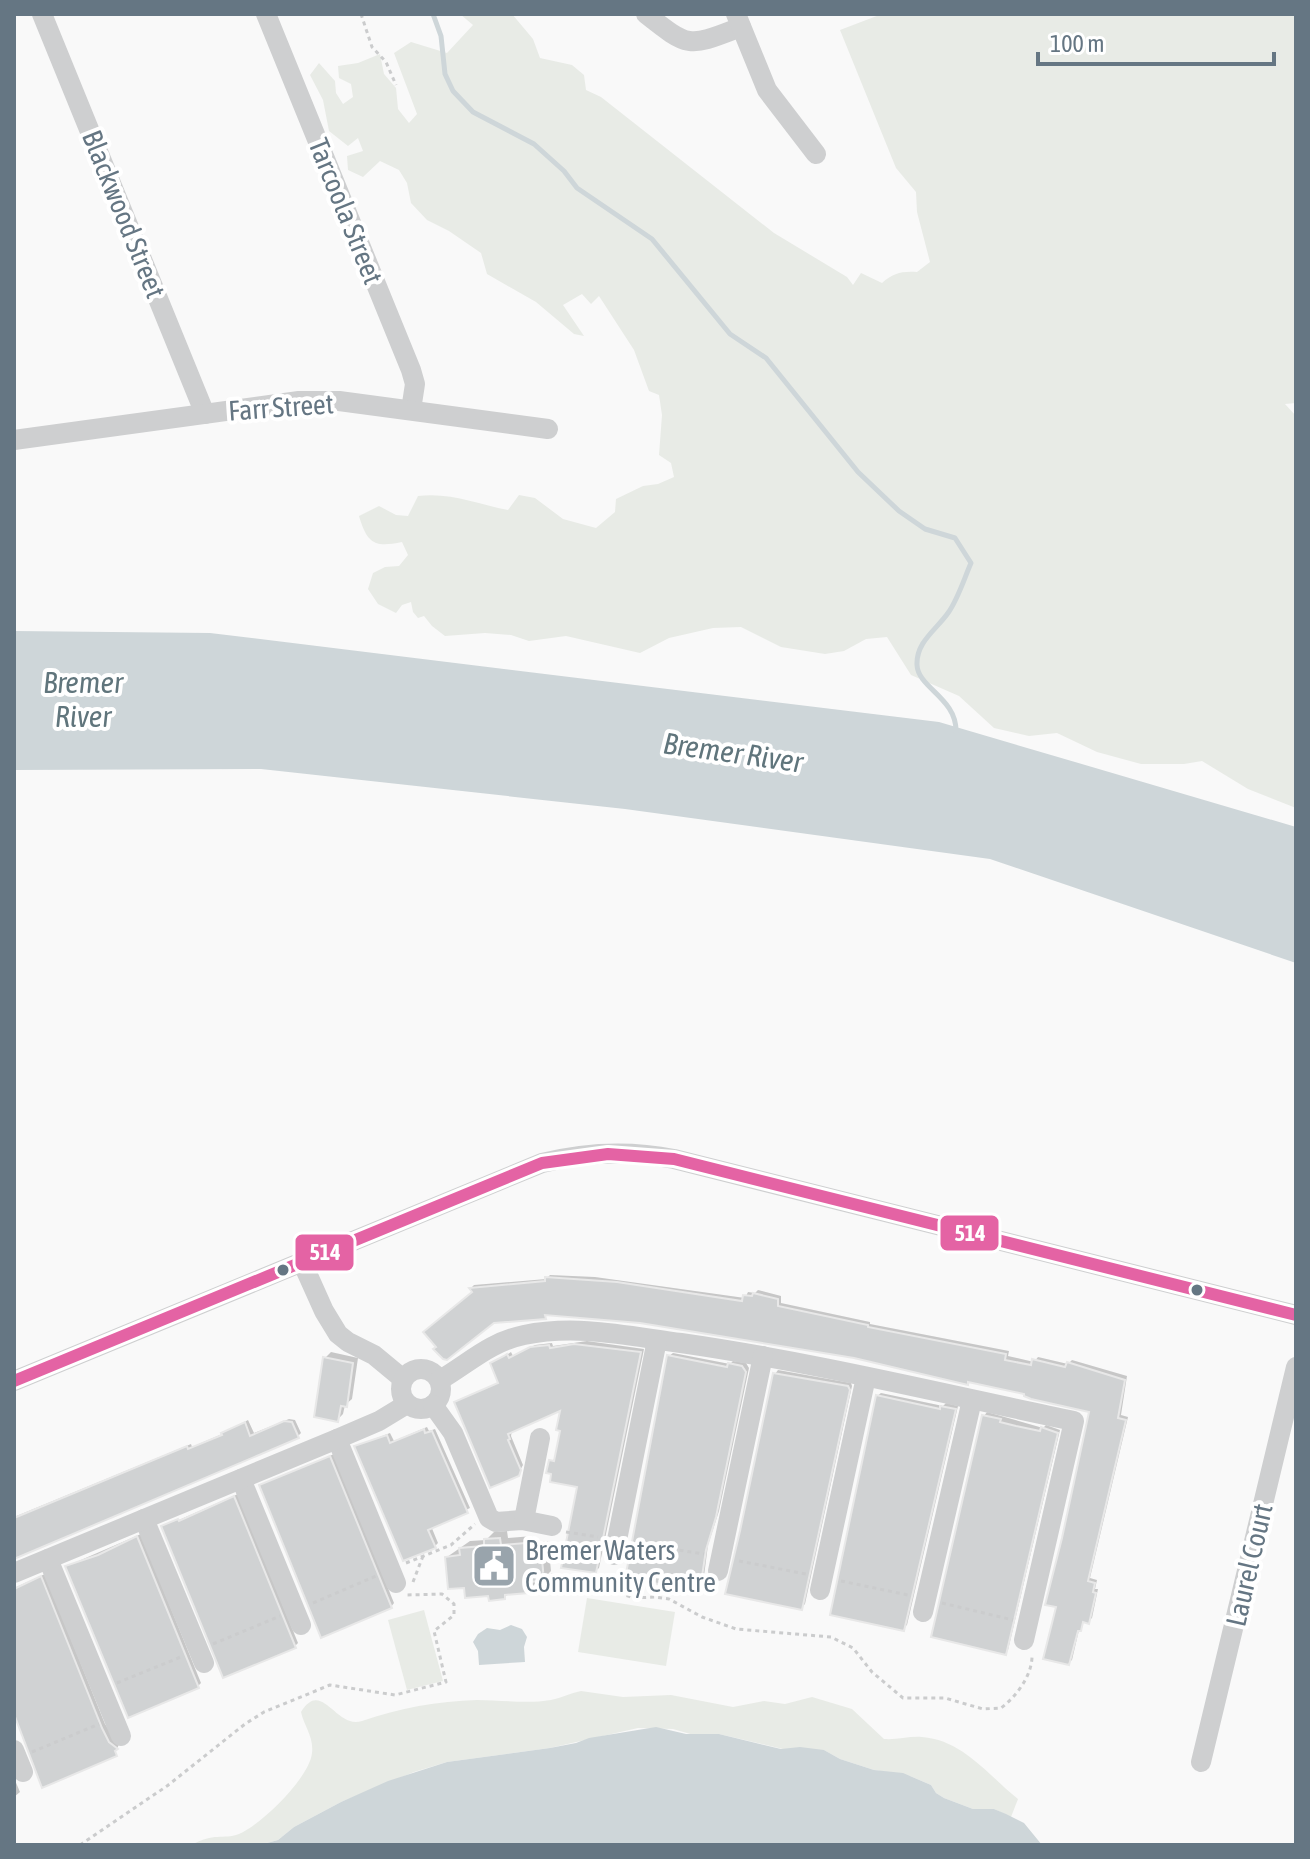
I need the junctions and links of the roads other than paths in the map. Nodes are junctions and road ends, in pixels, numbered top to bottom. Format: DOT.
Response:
graph roads {
  1 [pos="42,14"];
  2 [pos="266,14"];
  3 [pos="646,14"];
  4 [pos="739,21"];
  5 [pos="816,154"];
  6 [pos="411,410"];
  7 [pos="205,414"];
  8 [pos="548,429"];
  9 [pos="14,440"];
  10 [pos="302,1262"];
  11 [pos="1296,1315"];
  12 [pos="657,1340"];
  13 [pos="763,1356"];
  14 [pos="1296,1367"];
  15 [pos="866,1377"];
  16 [pos="403,1379"];
  17 [pos="440,1380"];
  18 [pos="14,1381"];
  19 [pos="972,1400"];
  20 [pos="407,1404"];
  21 [pos="433,1405"];
  22 [pos="540,1438"];
  23 [pos="337,1439"];
  24 [pos="241,1479"];
  25 [pos="144,1519"];
  26 [pos="524,1520"];
  27 [pos="552,1526"];
  28 [pos="616,1546"];
  29 [pos="48,1559"];
  30 [pos="719,1564"];
  31 [pos="14,1573"];
  32 [pos="399,1579"];
  33 [pos="822,1584"];
  34 [pos="924,1605"];
  35 [pos="298,1618"];
  36 [pos="1025,1633"];
  37 [pos="201,1656"];
  38 [pos="118,1727"];
  39 [pos="1201,1762"];
  1 -- 7 [label="street, Blackwood Street"];
  2 -- 6 [label="street, Tarcoola Street"];
  3 -- 4 [label="street"];
  4 -- 5 [label="street"];
  6 -- 7 [label="street, Farr Street"];
  6 -- 8 [label="street, Farr Street"];
  7 -- 9 [label="street, Farr Street"];
  10 -- 11 [label="street"];
  10 -- 16 [label="street"];
  10 -- 18 [label="street"];
  12 -- 13 [label="street"];
  12 -- 17 [label="street"];
  12 -- 28 [label="street"];
  13 -- 15 [label="street"];
  13 -- 30 [label="street"];
  14 -- 39 [label="street, Laurel Court"];
  15 -- 19 [label="street"];
  15 -- 33 [label="street"];
  16 -- 17 [label="street"];
  16 -- 20 [label="street"];
  17 -- 21 [label="street"];
  19 -- 34 [label="street"];
  19 -- 36 [label="street"];
  20 -- 21 [label="street"];
  20 -- 23 [label="street"];
  21 -- 26 [label="street"];
  22 -- 26 [label="street"];
  23 -- 24 [label="street"];
  23 -- 32 [label="street"];
  24 -- 25 [label="street"];
  24 -- 35 [label="street"];
  25 -- 29 [label="street"];
  25 -- 37 [label="street"];
  26 -- 27 [label="street"];
  29 -- 31 [label="street"];
  29 -- 38 [label="street"];
}
